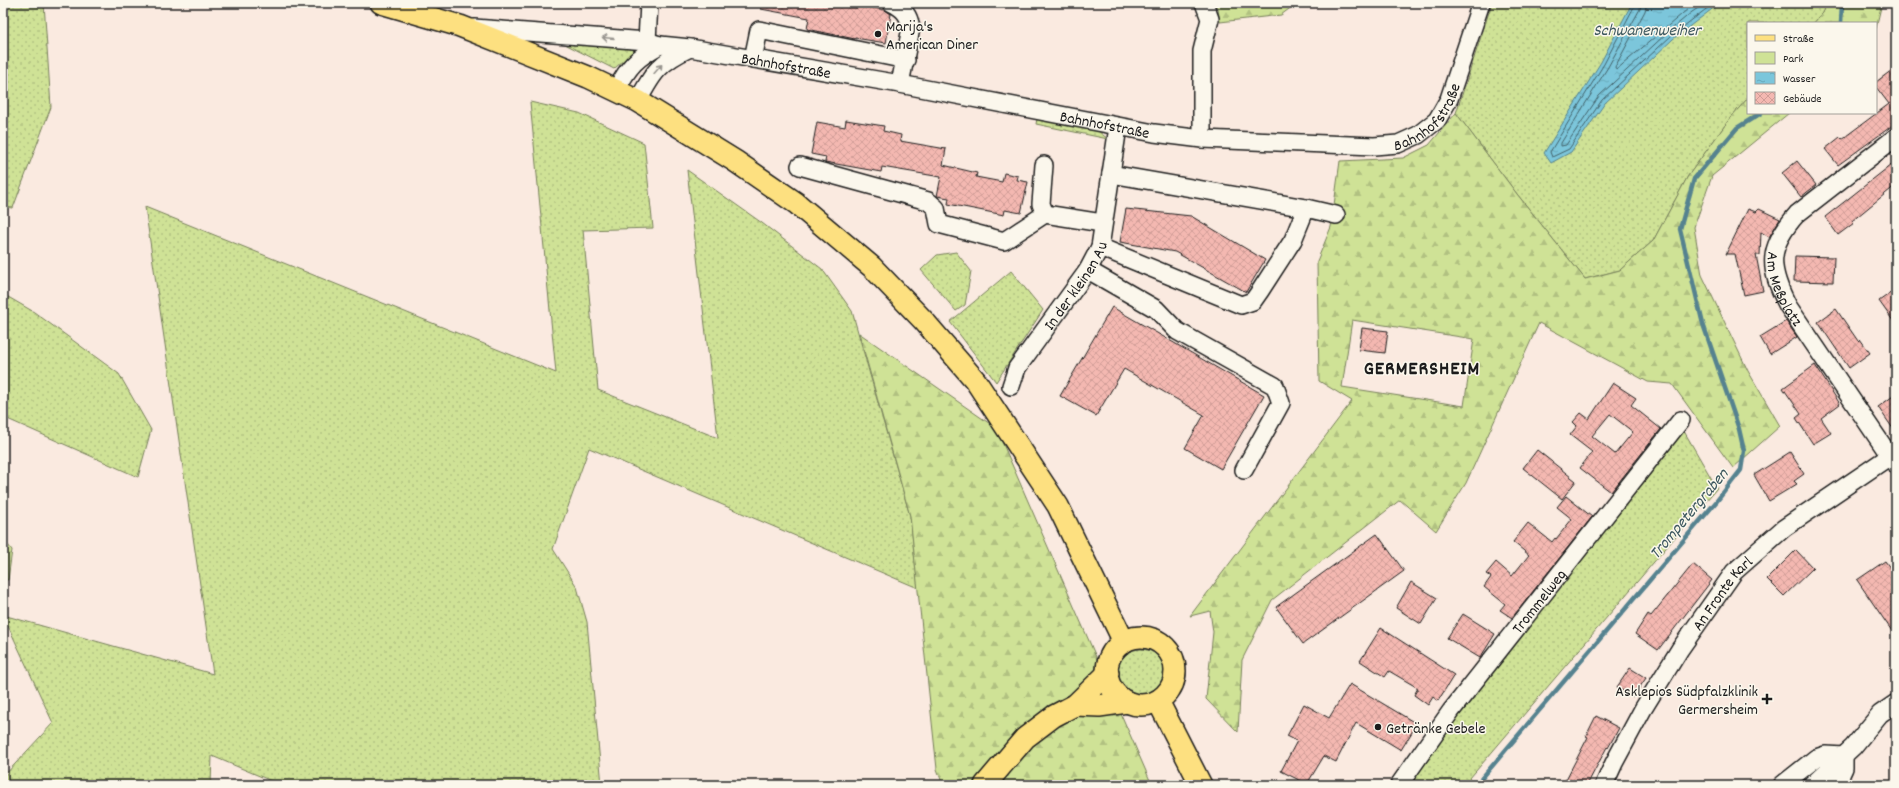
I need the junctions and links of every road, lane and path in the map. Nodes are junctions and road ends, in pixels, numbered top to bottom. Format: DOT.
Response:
graph roads {
  1 [pos="381,3"];
  2 [pos="649,3"];
  3 [pos="892,3"];
  4 [pos="1204,3"];
  5 [pos="1481,3"];
  6 [pos="460,26"];
  7 [pos="654,43"];
  8 [pos="690,48"];
  9 [pos="906,56"];
  10 [pos="753,59"];
  11 [pos="900,84"];
  12 [pos="616,90"];
  13 [pos="638,100"];
  14 [pos="1118,126"];
  15 [pos="1896,137"];
  16 [pos="1202,139"];
  17 [pos="1044,165"];
  18 [pos="800,166"];
  19 [pos="1111,174"];
  20 [pos="1306,208"];
  21 [pos="1045,214"];
  22 [pos="1336,215"];
  23 [pos="1102,223"];
  24 [pos="1100,247"];
  25 [pos="1088,270"];
  26 [pos="1011,386"];
  27 [pos="1681,420"];
  28 [pos="1894,458"];
  29 [pos="1244,470"];
  30 [pos="1124,642"];
  31 [pos="1108,673"];
  32 [pos="1158,701"];
  33 [pos="1128,702"];
  34 [pos="1896,703"];
  35 [pos="1075,705"];
  36 [pos="1844,756"];
  37 [pos="985,785"];
  38 [pos="1200,785"];
  39 [pos="1399,785"];
  40 [pos="1604,785"];
  41 [pos="1782,785"];
  42 [pos="1812,785"];
  43 [pos="1836,785"];
  1 -- 6 [label="main road"];
  2 -- 7 [label="street"];
  3 -- 9 [label="street"];
  4 -- 16 [label="street"];
  5 -- 16 [label="street, Bahnhofstraße"];
  7 -- 6 [label="street, Bahnhofstraße, one-way"];
  6 -- 12 [label="main road"];
  7 -- 8 [label="street, Bahnhofstraße"];
  7 -- 12 [label="street"];
  8 -- 10 [label="street, Bahnhofstraße"];
  13 -- 8 [label="street, one-way"];
  9 -- 10 [label="street"];
  9 -- 11 [label="street"];
  10 -- 11 [label="street, Bahnhofstraße"];
  11 -- 14 [label="street, Bahnhofstraße"];
  12 -- 13 [label="main road"];
  13 -- 30 [label="main road"];
  14 -- 16 [label="street, Bahnhofstraße"];
  14 -- 19 [label="street, In der kleinen Au"];
  15 -- 28 [label="street, Am Meßplatz"];
  17 -- 21 [label="street"];
  18 -- 21 [label="street"];
  19 -- 20 [label="street"];
  19 -- 23 [label="street, In der kleinen Au"];
  20 -- 22 [label="street"];
  20 -- 24 [label="street"];
  21 -- 23 [label="street"];
  23 -- 24 [label="street, In der kleinen Au"];
  24 -- 25 [label="street, In der kleinen Au"];
  25 -- 26 [label="street, In der kleinen Au"];
  25 -- 29 [label="street"];
  27 -- 39 [label="street, Trommelweg"];
  28 -- 40 [label="street, An Fronte Karl"];
  30 -- 31 [label="main road"];
  30 -- 32 [label="main road"];
  31 -- 33 [label="main road"];
  31 -- 35 [label="main road"];
  32 -- 33 [label="main road"];
  32 -- 38 [label="main road"];
  33 -- 35 [label="main road"];
  34 -- 36 [label="street"];
  35 -- 37 [label="main road"];
  36 -- 41 [label="street"];
  36 -- 42 [label="street"];
  36 -- 43 [label="street"];
}
